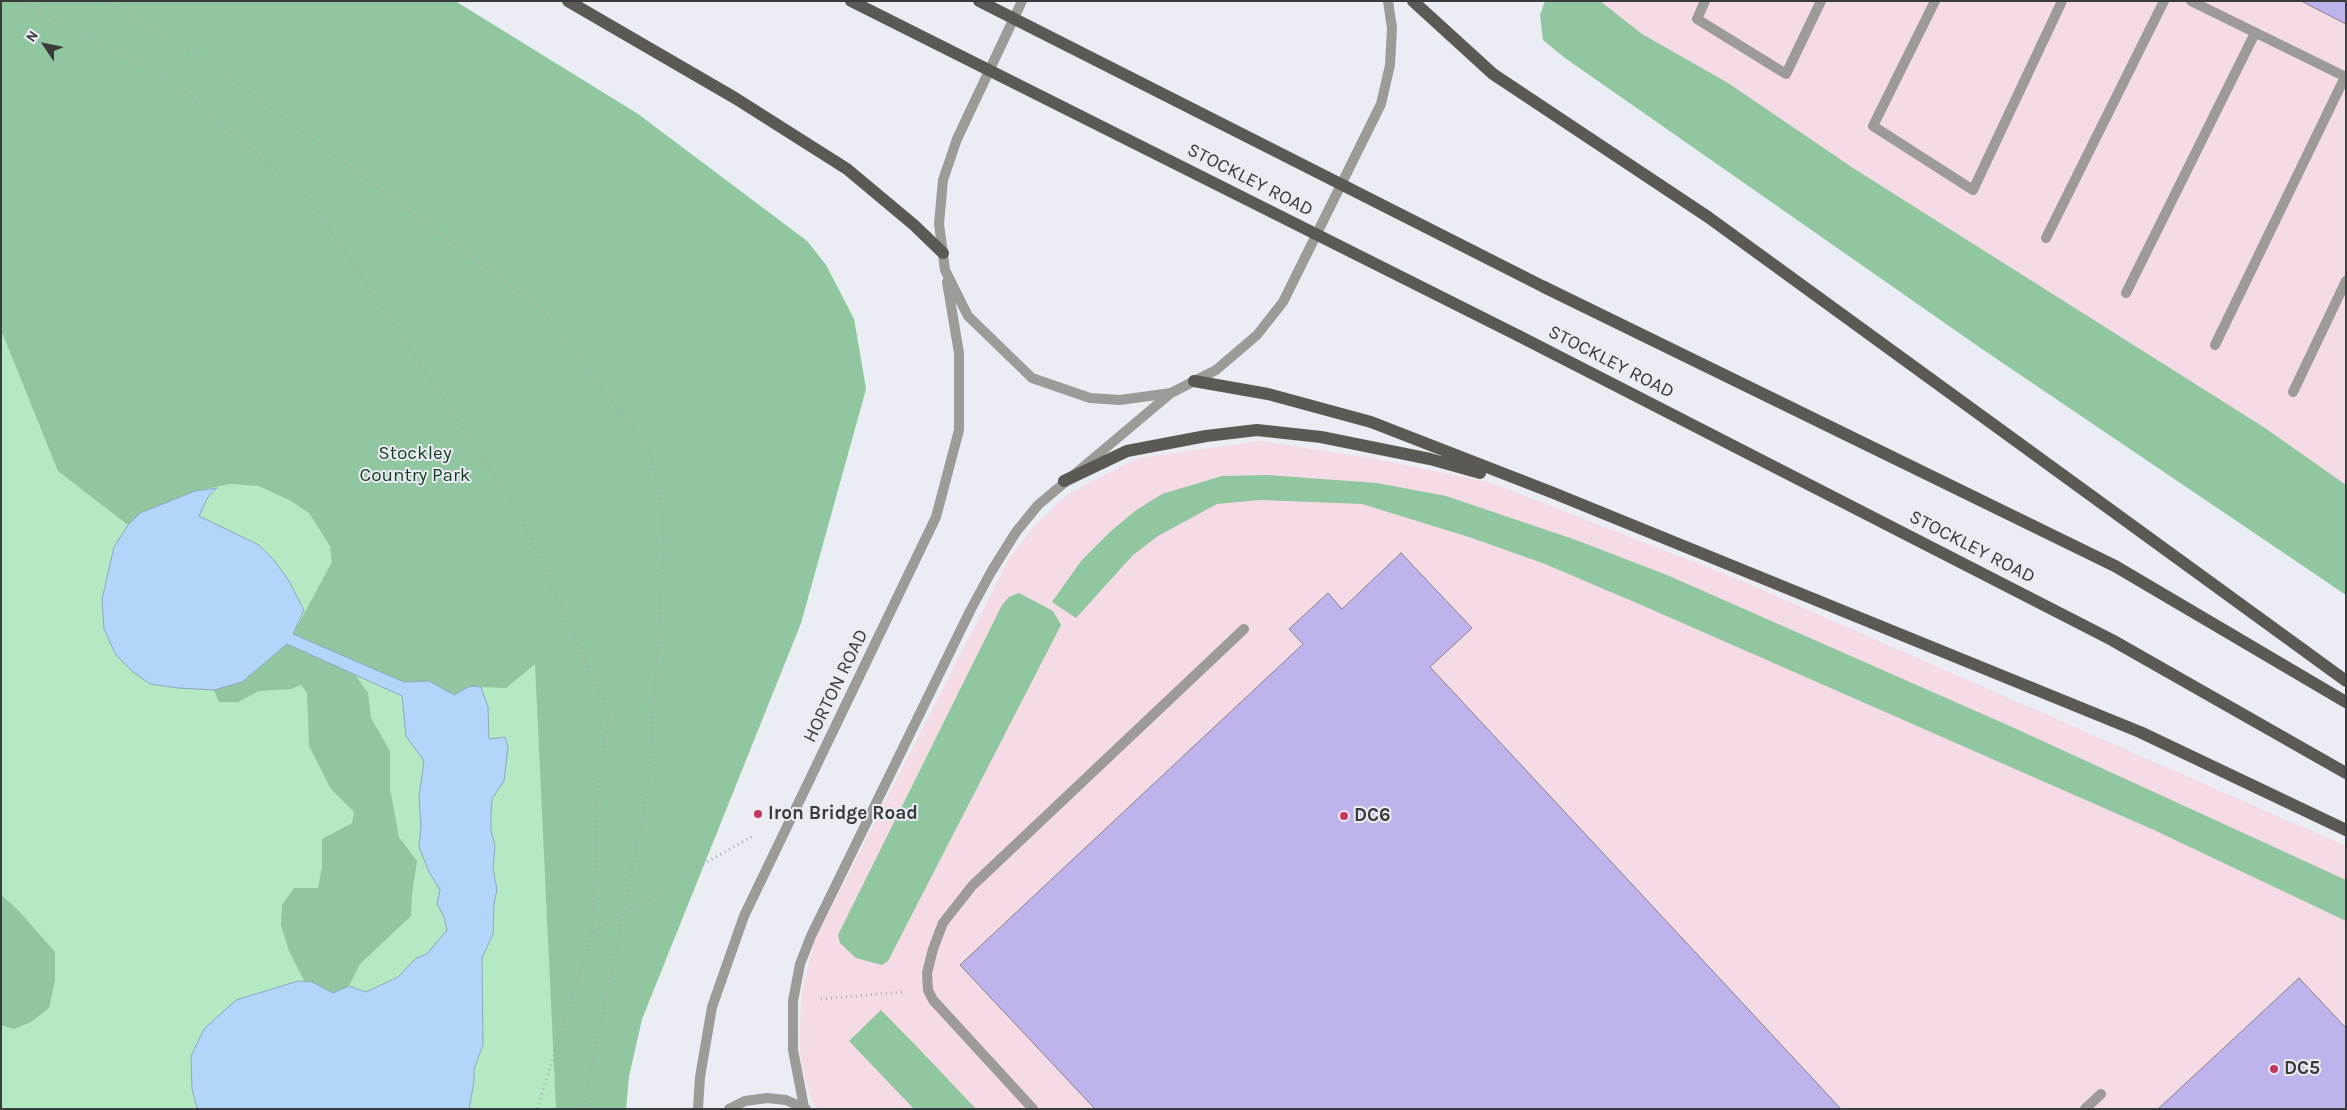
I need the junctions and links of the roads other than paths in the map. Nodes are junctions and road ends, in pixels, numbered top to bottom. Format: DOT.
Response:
graph roads {
  1 [pos="568,1"];
  2 [pos="852,1"];
  3 [pos="979,1"];
  4 [pos="1022,1"];
  5 [pos="1388,1"];
  6 [pos="1413,1"];
  7 [pos="1705,1"];
  8 [pos="1821,1"];
  9 [pos="1935,1"];
  10 [pos="2062,1"];
  11 [pos="2164,1"];
  12 [pos="2191,1"];
  13 [pos="2255,33"];
  14 [pos="2346,77"];
  15 [pos="2046,238"];
  16 [pos="943,253"];
  17 [pos="944,270"];
  18 [pos="2346,281"];
  19 [pos="2126,293"];
  20 [pos="2215,345"];
  21 [pos="1194,381"];
  22 [pos="2293,392"];
  23 [pos="1171,393"];
  24 [pos="1064,481"];
  25 [pos="1550,492"];
  26 [pos="1244,629"];
  27 [pos="2346,681"];
  28 [pos="2346,702"];
  29 [pos="2346,773"];
  30 [pos="2346,830"];
  31 [pos="2102,1094"];
  32 [pos="805,1108"];
  33 [pos="698,1109"];
  34 [pos="729,1109"];
  35 [pos="1033,1109"];
  36 [pos="2085,1109"];
  1 -- 16 [label="main road"];
  2 -- 29 [label="main road, STOCKLEY ROAD, bridge"];
  3 -- 28 [label="main road, STOCKLEY ROAD, bridge"];
  4 -- 16 [label="street, HORTON ROAD"];
  5 -- 21 [label="street"];
  6 -- 27 [label="main road"];
  7 -- 8 [label="street"];
  9 -- 10 [label="street"];
  11 -- 15 [label="street"];
  12 -- 13 [label="street"];
  13 -- 14 [label="street"];
  13 -- 19 [label="street"];
  14 -- 20 [label="street"];
  16 -- 17 [label="street, HORTON ROAD"];
  17 -- 23 [label="street"];
  17 -- 33 [label="street, HORTON ROAD"];
  18 -- 22 [label="street"];
  21 -- 23 [label="street"];
  21 -- 25 [label="main road"];
  23 -- 24 [label="street"];
  24 -- 25 [label="main road"];
  24 -- 32 [label="street"];
  25 -- 30 [label="main road"];
  26 -- 35 [label="street"];
  31 -- 36 [label="street"];
  32 -- 34 [label="street"];
}
